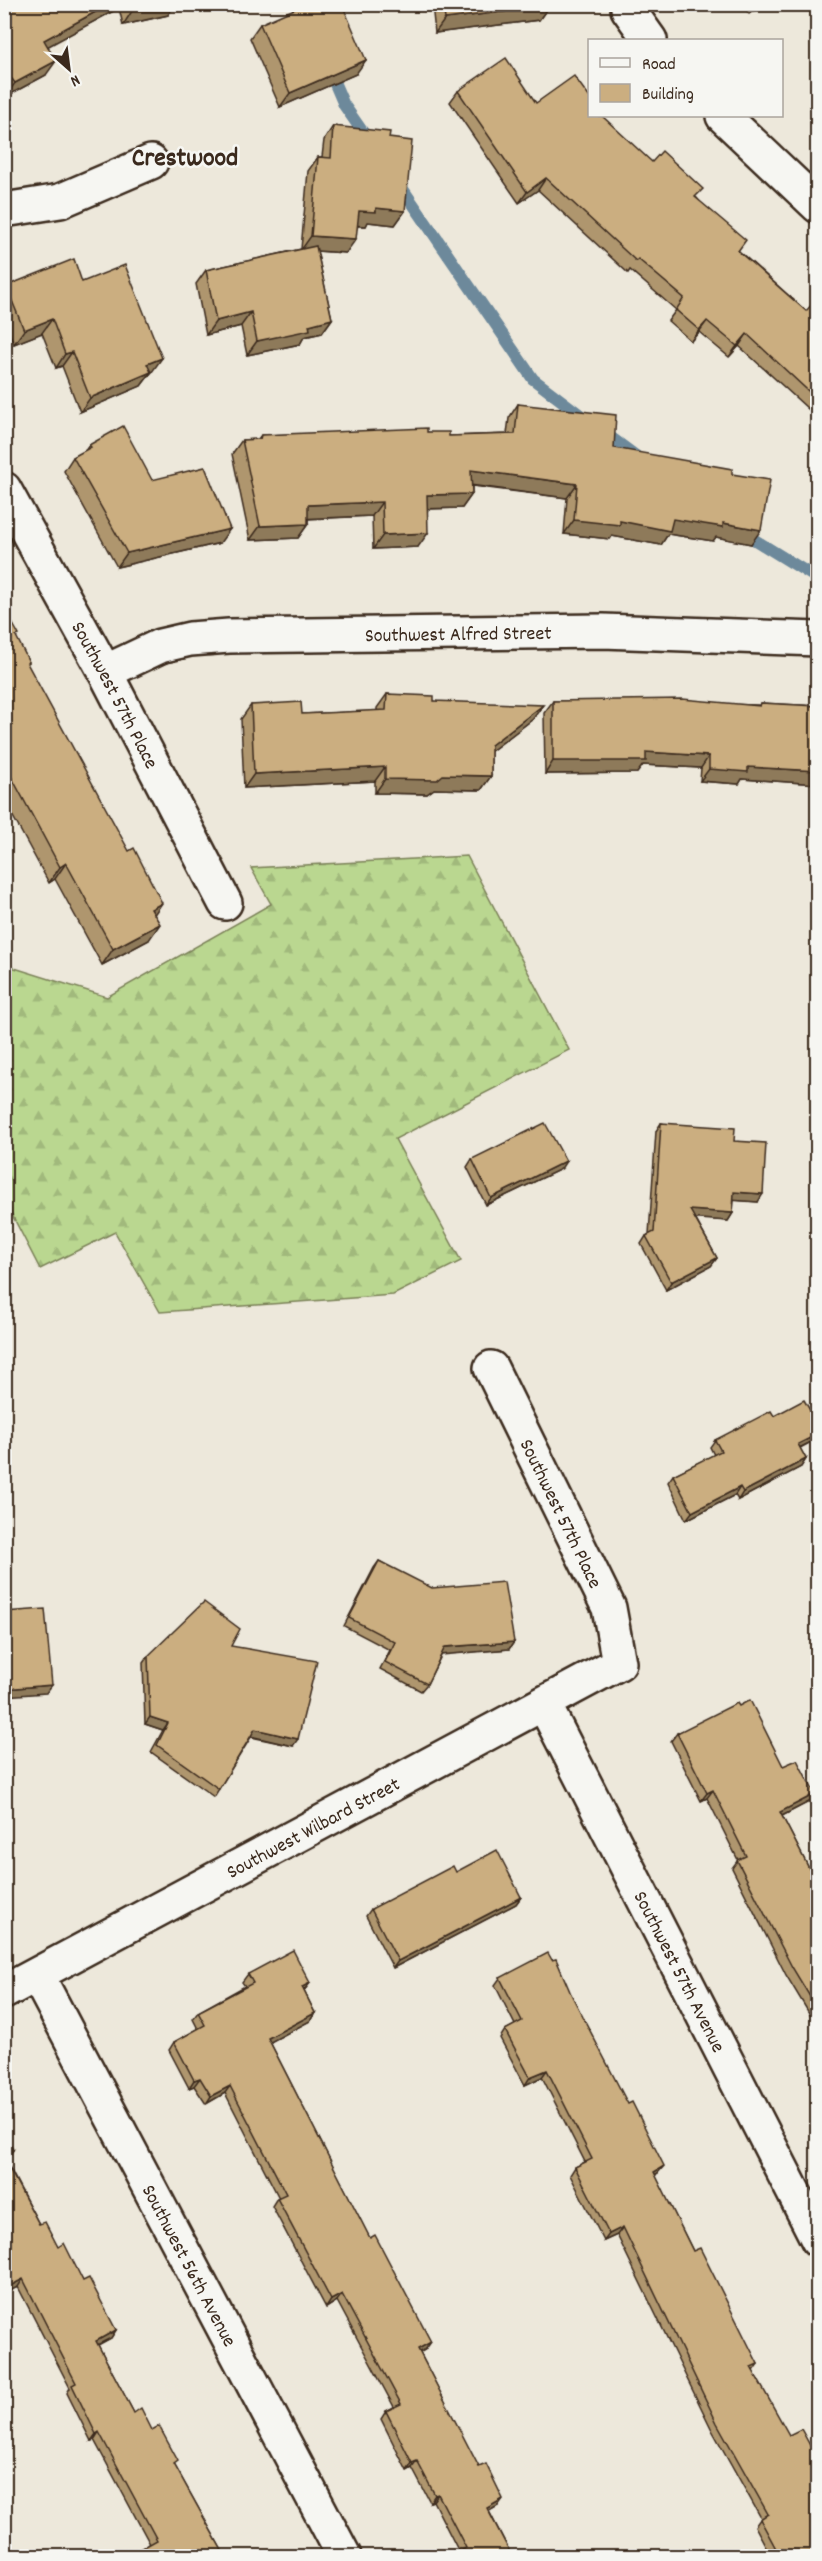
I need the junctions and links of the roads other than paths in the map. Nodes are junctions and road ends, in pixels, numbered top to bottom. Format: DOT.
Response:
graph roads {
  1 [pos="628,4"];
  2 [pos="649,39"];
  3 [pos="724,117"];
  4 [pos="150,162"];
  5 [pos="818,206"];
  6 [pos="4,210"];
  7 [pos="4,489"];
  8 [pos="818,639"];
  9 [pos="105,672"];
  10 [pos="225,903"];
  11 [pos="491,1368"];
  12 [pos="620,1663"];
  13 [pos="544,1704"];
  14 [pos="37,1975"];
  15 [pos="4,1992"];
  16 [pos="818,2240"];
  17 [pos="344,2556"];
  1 -- 2 [label="street"];
  3 -- 5 [label="street"];
  4 -- 6 [label="street"];
  7 -- 9 [label="street, Southwest 57th Place"];
  8 -- 9 [label="street, Southwest Alfred Street"];
  9 -- 10 [label="street, Southwest 57th Place"];
  11 -- 12 [label="street, Southwest 57th Place"];
  12 -- 13 [label="street, Southwest Wilbard Street"];
  13 -- 14 [label="street, Southwest Wilbard Street"];
  13 -- 16 [label="street, Southwest 57th Avenue"];
  14 -- 15 [label="street, Southwest Wilbard Street"];
  14 -- 17 [label="street, Southwest 56th Avenue"];
}
